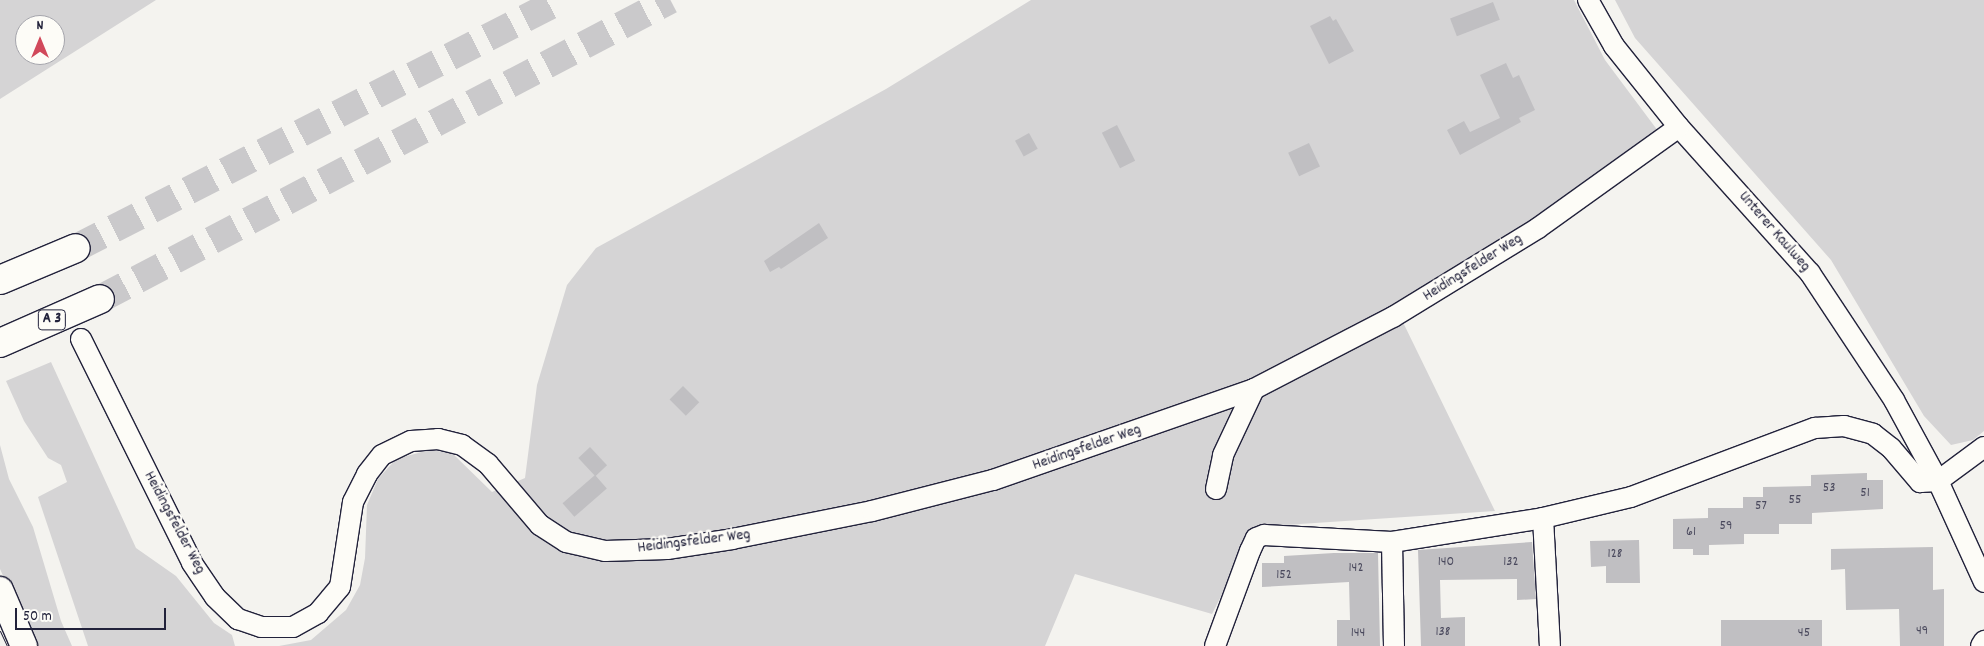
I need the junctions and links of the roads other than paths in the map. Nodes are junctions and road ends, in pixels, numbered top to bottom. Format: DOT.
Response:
graph roads {
  1 [pos="1588,0"];
  2 [pos="1679,127"];
  3 [pos="76,248"];
  4 [pos="0,280"];
  5 [pos="100,299"];
  6 [pos="81,338"];
  7 [pos="2,342"];
  8 [pos="1254,389"];
  9 [pos="1984,447"];
  10 [pos="1938,481"];
  11 [pos="1216,489"];
  12 [pos="1543,518"];
  13 [pos="1392,542"];
  14 [pos="1984,582"];
  15 [pos="0,590"];
  16 [pos="1984,641"];
  17 [pos="24,646"];
  18 [pos="1215,646"];
  19 [pos="1394,646"];
  20 [pos="1550,646"];
  21 [pos="1981,646"];
  1 -- 2 [label="street, Unterer Kaulweg"];
  2 -- 8 [label="street, Heidingsfelder Weg"];
  2 -- 10 [label="street, Unterer Kaulweg"];
  3 -- 4 [label="highway"];
  5 -- 7 [label="highway, A 3"];
  6 -- 8 [label="street, Heidingsfelder Weg"];
  8 -- 11 [label="street"];
  9 -- 10 [label="street"];
  10 -- 12 [label="street"];
  10 -- 14 [label="street, Unterer Kaulweg"];
  12 -- 13 [label="street"];
  12 -- 20 [label="street"];
  13 -- 18 [label="street"];
  13 -- 19 [label="street"];
  15 -- 17 [label="main road"];
  16 -- 21 [label="street"];
}
